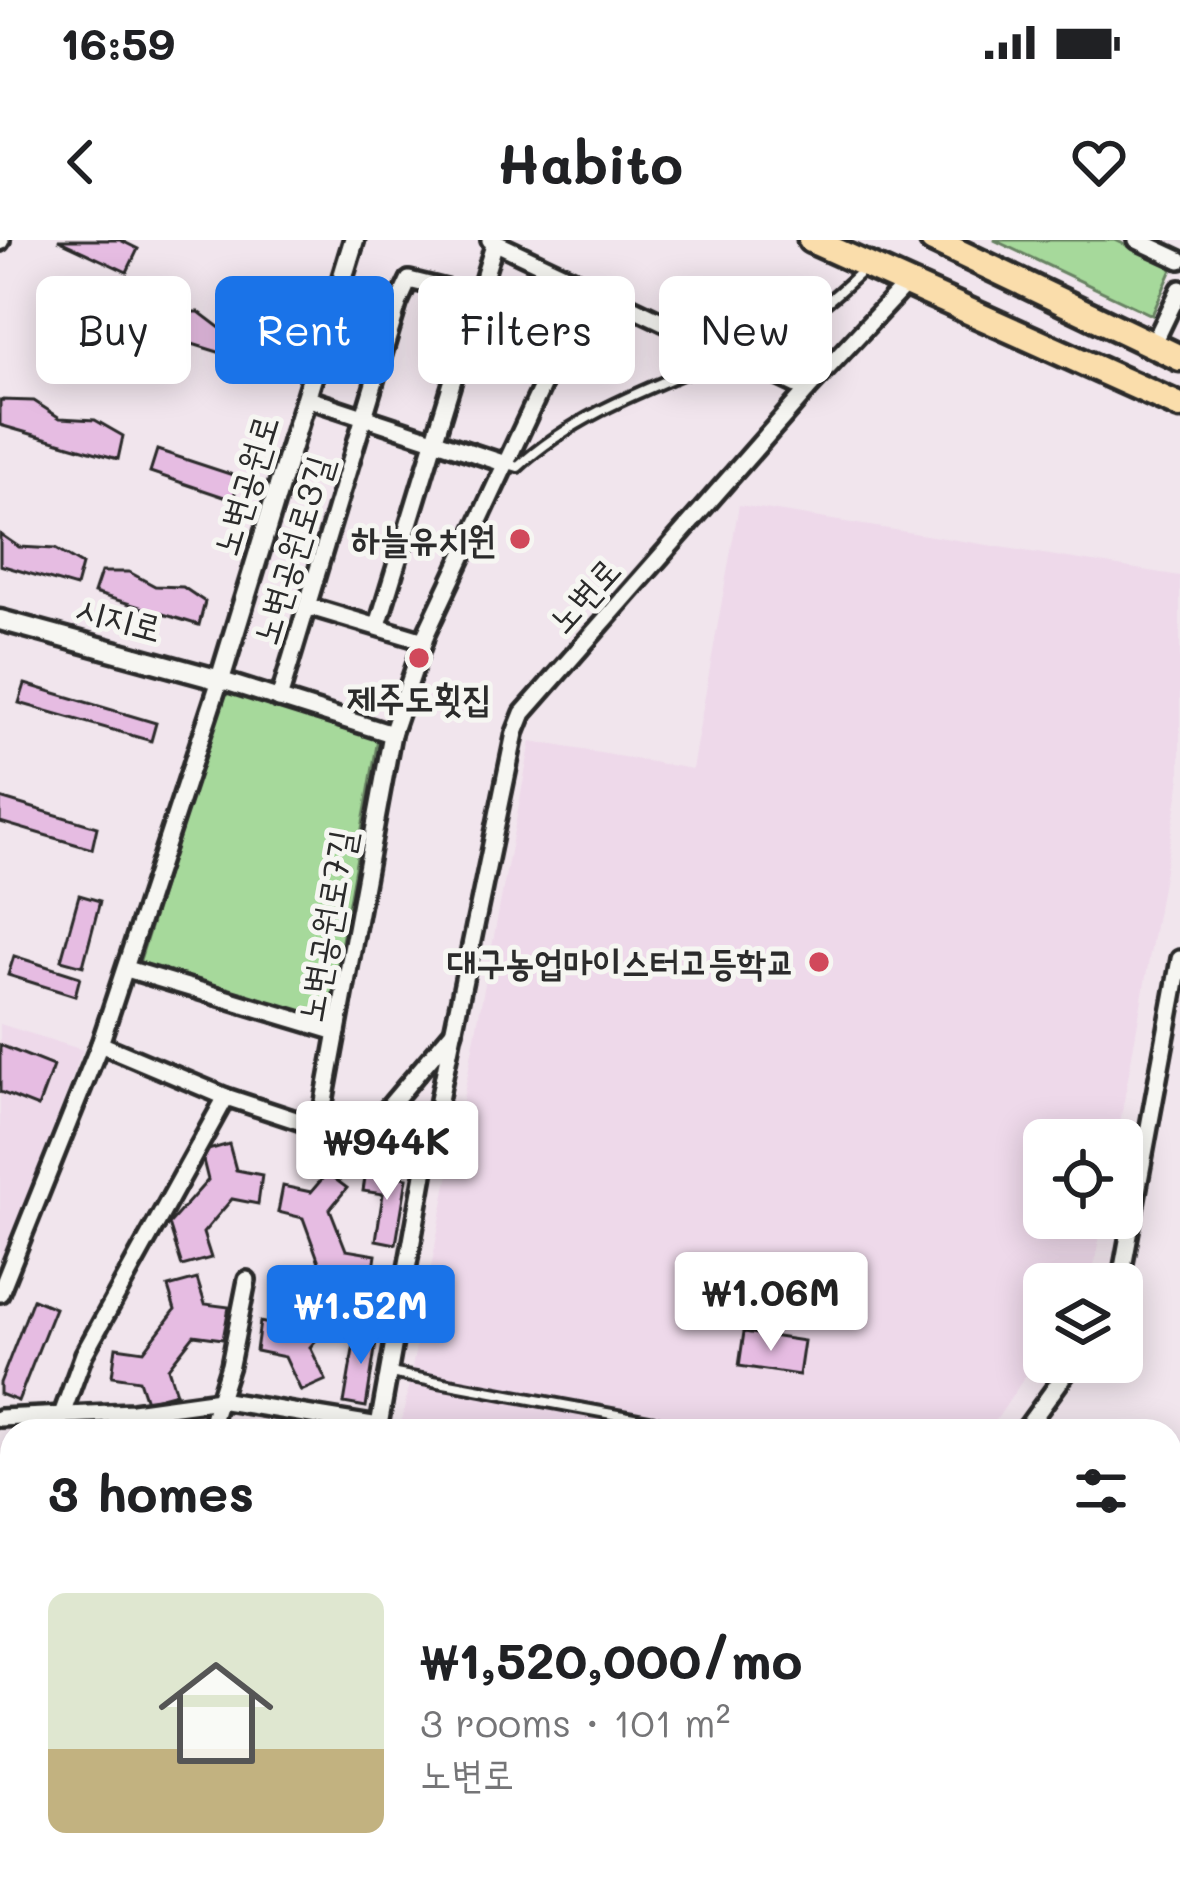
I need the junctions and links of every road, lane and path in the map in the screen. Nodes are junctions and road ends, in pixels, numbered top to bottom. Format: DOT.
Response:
graph roads {
  1 [pos="354,240"];
  2 [pos="812,240"];
  3 [pos="933,240"];
  4 [pos="1138,240"];
  5 [pos="492,241"];
  6 [pos="1180,260"];
  7 [pos="868,265"];
  8 [pos="483,276"];
  9 [pos="567,276"];
  10 [pos="418,282"];
  11 [pos="908,282"];
  12 [pos="1180,289"];
  13 [pos="832,297"];
  14 [pos="1153,345"];
  15 [pos="1180,358"];
  16 [pos="659,382"];
  17 [pos="451,384"];
  18 [pos="543,384"];
  19 [pos="795,384"];
  20 [pos="807,390"];
  21 [pos="306,398"];
  22 [pos="1180,406"];
  23 [pos="363,418"];
  24 [pos="434,440"];
  25 [pos="506,464"];
  26 [pos="307,606"];
  27 [pos="0,620"];
  28 [pos="378,625"];
  29 [pos="424,641"];
  30 [pos="220,680"];
  31 [pos="279,699"];
  32 [pos="392,734"];
  33 [pos="1180,959"];
  34 [pos="127,969"];
  35 [pos="458,1025"];
  36 [pos="337,1032"];
  37 [pos="100,1044"];
  38 [pos="226,1097"];
  39 [pos="319,1129"];
  40 [pos="359,1142"];
  41 [pos="426,1163"];
  42 [pos="1124,1263"];
  43 [pos="247,1280"];
  44 [pos="0,1293"];
  45 [pos="389,1373"];
  46 [pos="1059,1383"];
  47 [pos="219,1400"];
  48 [pos="59,1419"];
  49 [pos="91,1419"];
  50 [pos="213,1419"];
  51 [pos="327,1419"];
  52 [pos="380,1419"];
  53 [pos="639,1419"];
  54 [pos="1033,1419"];
  1 -- 21 [label="street, 노변공원로"];
  2 -- 7 [label="main road"];
  3 -- 14 [label="main road"];
  4 -- 6 [label="street"];
  5 -- 8 [label="street"];
  5 -- 9 [label="street"];
  7 -- 11 [label="main road"];
  7 -- 13 [label="lane"];
  10 -- 23 [label="street, 노변공원로3길"];
  11 -- 20 [label="street, 노변로"];
  11 -- 22 [label="main road"];
  12 -- 14 [label="street"];
  14 -- 15 [label="main road"];
  16 -- 25 [label="lane"];
  17 -- 24 [label="street"];
  18 -- 25 [label="street"];
  19 -- 20 [label="street"];
  20 -- 35 [label="street, 노변로"];
  21 -- 23 [label="street, 노변공원로3길"];
  21 -- 30 [label="street, 노변공원로"];
  23 -- 24 [label="street, 노변공원로3길"];
  23 -- 26 [label="street, 노변공원로3길"];
  24 -- 25 [label="street, 노변공원로3길"];
  24 -- 28 [label="street"];
  25 -- 29 [label="street"];
  26 -- 28 [label="street"];
  26 -- 31 [label="street, 노변공원로3길"];
  27 -- 30 [label="street, 시지로"];
  28 -- 29 [label="street"];
  29 -- 32 [label="street"];
  30 -- 31 [label="street"];
  30 -- 34 [label="street, 노변공원로"];
  31 -- 32 [label="street"];
  32 -- 36 [label="street, 노변공원로7길"];
  33 -- 42 [label="street"];
  34 -- 36 [label="street"];
  34 -- 37 [label="street, 노변공원로"];
  35 -- 40 [label="street, 노변로"];
  35 -- 41 [label="street, 노변로"];
  36 -- 39 [label="street, 노변공원로7길"];
  37 -- 38 [label="street"];
  37 -- 44 [label="street, 노변공원로"];
  38 -- 39 [label="street"];
  38 -- 48 [label="street"];
  39 -- 40 [label="street"];
  40 -- 41 [label="street"];
  41 -- 45 [label="street, 노변로"];
  43 -- 47 [label="street"];
  45 -- 52 [label="street, 노변로"];
  45 -- 53 [label="lane"];
  46 -- 54 [label="street"];
  47 -- 49 [label="street"];
  47 -- 50 [label="street"];
  47 -- 51 [label="street"];
}
